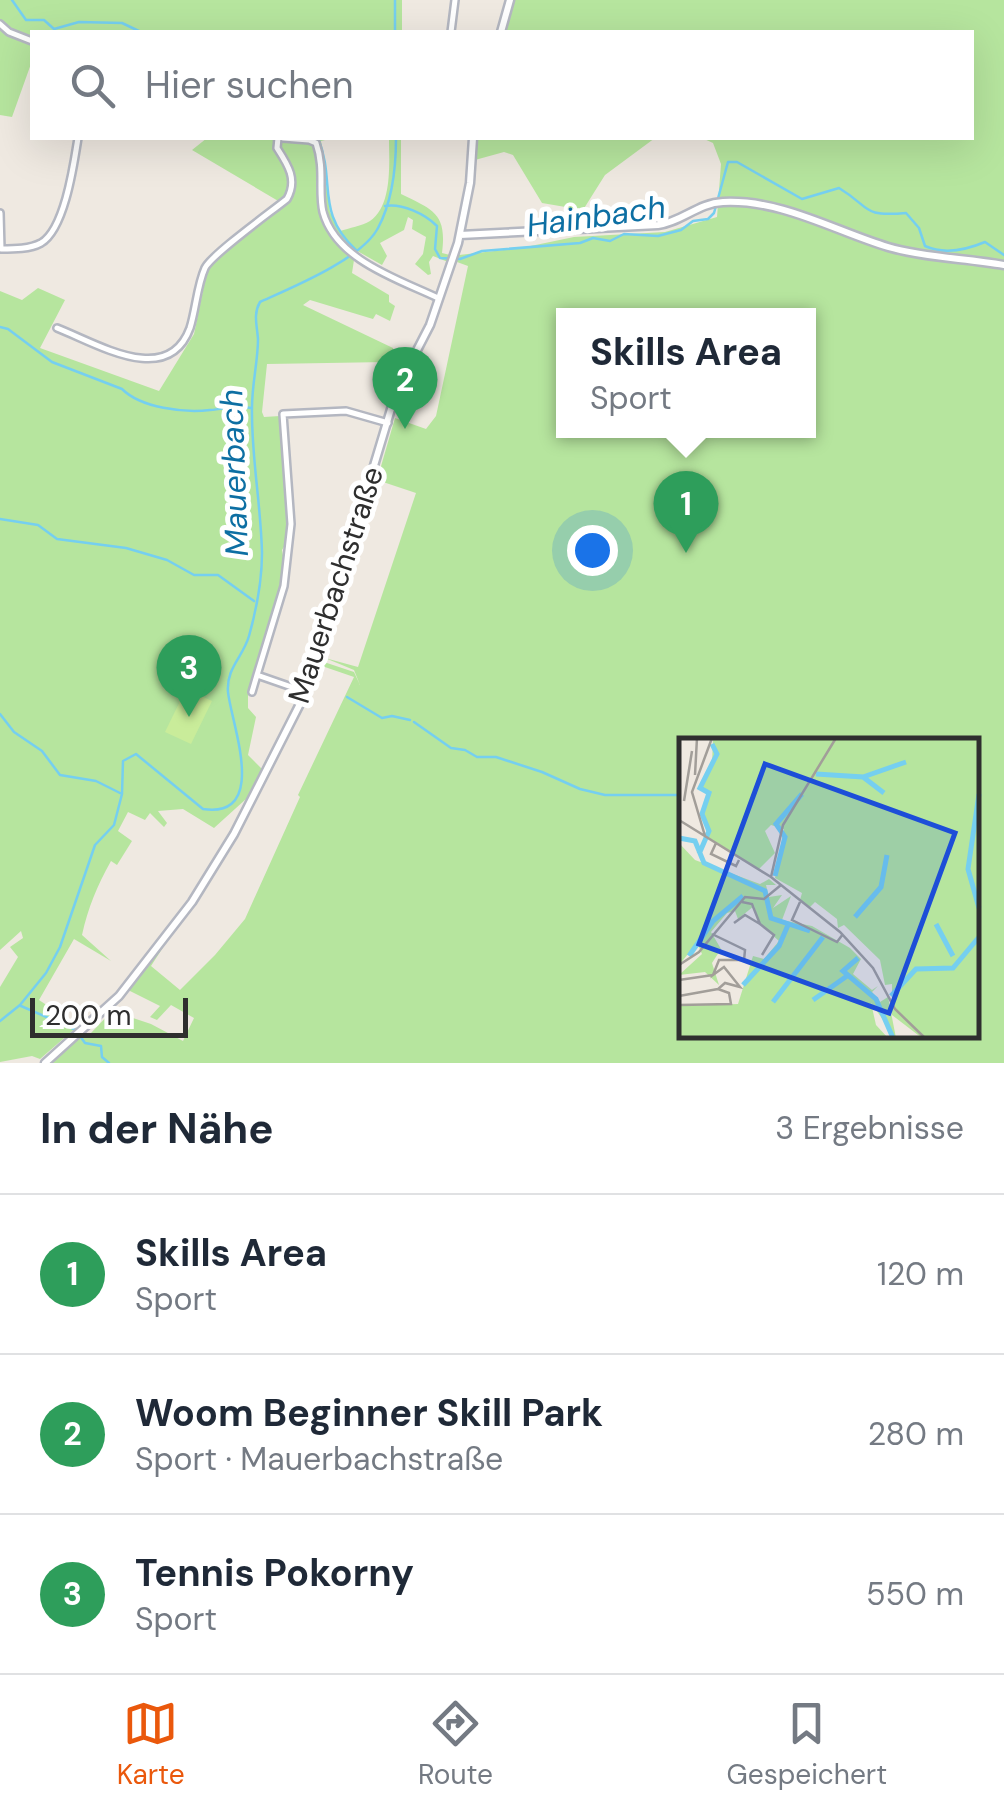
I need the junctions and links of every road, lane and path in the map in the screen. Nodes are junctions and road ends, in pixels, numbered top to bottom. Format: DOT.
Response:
graph roads {
  1 [pos="455,0"];
  2 [pos="510,0"];
  3 [pos="0,24"];
  4 [pos="451,30"];
  5 [pos="502,30"];
  6 [pos="30,40"];
  7 [pos="78,140"];
  8 [pos="280,140"];
  9 [pos="313,140"];
  10 [pos="473,140"];
  11 [pos="0,213"];
  12 [pos="460,235"];
  13 [pos="1,249"];
  14 [pos="1004,265"];
  15 [pos="438,298"];
  16 [pos="57,328"];
  17 [pos="388,423"];
  18 [pos="257,675"];
  19 [pos="252,692"];
  20 [pos="306,692"];
  21 [pos="45,1063"];
  1 -- 4 [label="street"];
  2 -- 5 [label="main road"];
  3 -- 6 [label="street"];
  7 -- 13 [label="street"];
  8 -- 16 [label="street"];
  9 -- 15 [label="street"];
  10 -- 12 [label="main road"];
  11 -- 13 [label="street"];
  12 -- 14 [label="main road"];
  12 -- 15 [label="main road, Mauerbachstraße"];
  15 -- 17 [label="main road, Mauerbachstraße"];
  17 -- 18 [label="street"];
  17 -- 20 [label="main road, Mauerbachstraße"];
  18 -- 19 [label="street"];
  18 -- 20 [label="street"];
  20 -- 21 [label="main road, Mauerbachstraße"];
}
